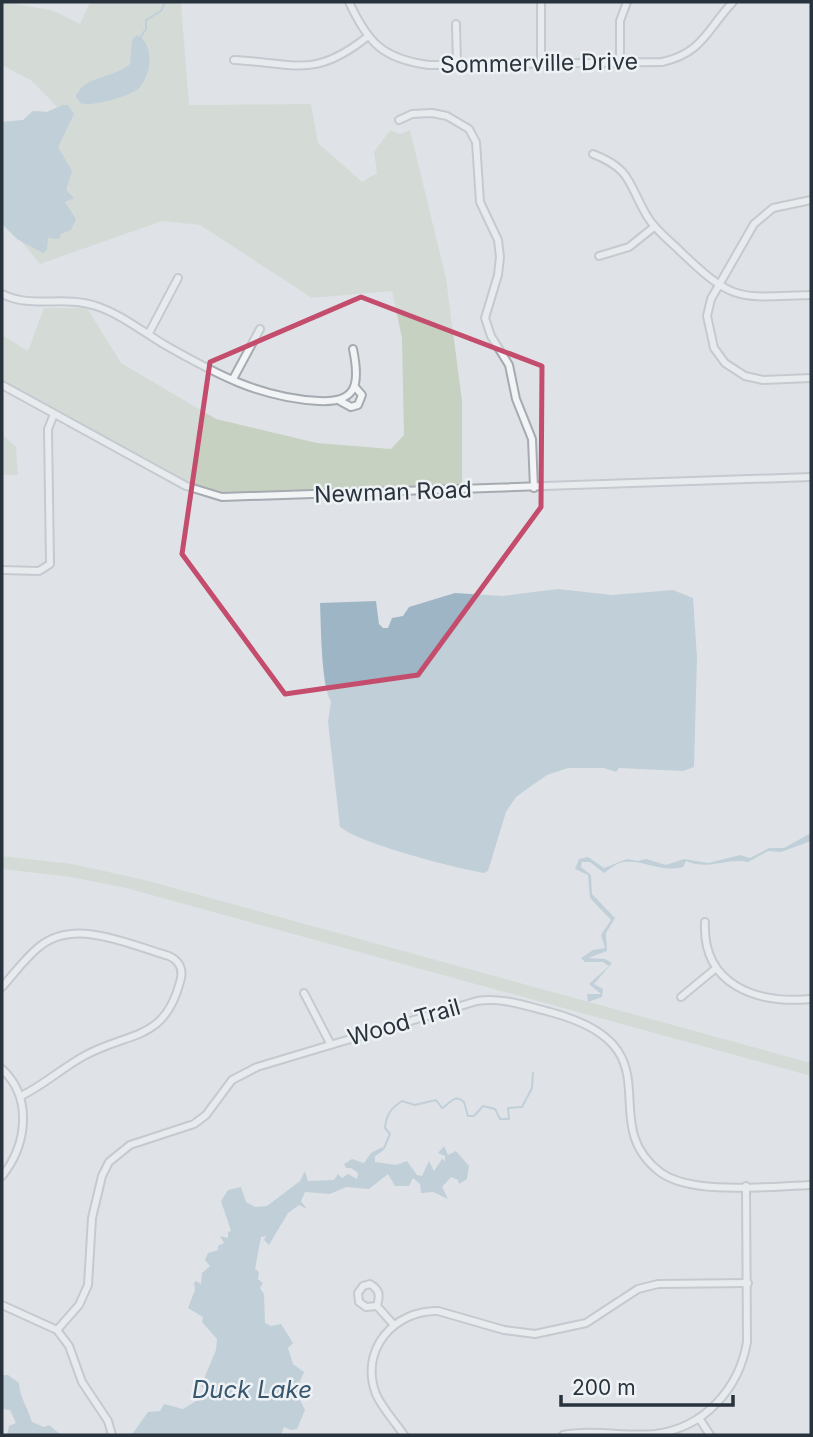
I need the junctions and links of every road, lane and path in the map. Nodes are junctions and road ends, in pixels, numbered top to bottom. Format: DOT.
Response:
graph roads {
  1 [pos="349,2"];
  2 [pos="541,2"];
  3 [pos="627,2"];
  4 [pos="733,2"];
  5 [pos="456,24"];
  6 [pos="367,37"];
  7 [pos="234,60"];
  8 [pos="541,62"];
  9 [pos="620,62"];
  10 [pos="457,64"];
  11 [pos="399,120"];
  12 [pos="593,154"];
  13 [pos="811,201"];
  14 [pos="654,227"];
  15 [pos="599,256"];
  16 [pos="177,278"];
  17 [pos="718,286"];
  18 [pos="2,294"];
  19 [pos="811,295"];
  20 [pos="260,329"];
  21 [pos="149,333"];
  22 [pos="354,349"];
  23 [pos="233,379"];
  24 [pos="811,379"];
  25 [pos="2,385"];
  26 [pos="355,387"];
  27 [pos="340,401"];
  28 [pos="54,414"];
  29 [pos="811,477"];
  30 [pos="534,488"];
  31 [pos="2,570"];
  32 [pos="705,922"];
  33 [pos="715,969"];
  34 [pos="2,987"];
  35 [pos="304,993"];
  36 [pos="681,997"];
  37 [pos="811,999"];
  38 [pos="330,1043"];
  39 [pos="2,1069"];
  40 [pos="21,1096"];
  41 [pos="2,1176"];
  42 [pos="811,1185"];
  43 [pos="746,1186"];
  44 [pos="748,1283"];
  45 [pos="2,1305"];
  46 [pos="377,1306"];
  47 [pos="393,1324"];
  48 [pos="57,1330"];
  49 [pos="699,1418"];
  50 [pos="112,1435"];
  51 [pos="404,1435"];
  52 [pos="563,1435"];
  53 [pos="626,1435"];
  54 [pos="710,1435"];
  1 -- 6 [label="street, Sommerville Drive"];
  2 -- 8 [label="street"];
  3 -- 9 [label="street"];
  4 -- 9 [label="street, Sommerville Drive"];
  5 -- 10 [label="street"];
  6 -- 7 [label="street"];
  6 -- 10 [label="street, Sommerville Drive"];
  8 -- 9 [label="street, Sommerville Drive"];
  8 -- 10 [label="street, Sommerville Drive"];
  11 -- 30 [label="street"];
  12 -- 14 [label="street"];
  13 -- 17 [label="street"];
  14 -- 15 [label="street"];
  14 -- 17 [label="street"];
  16 -- 21 [label="street"];
  17 -- 19 [label="street"];
  17 -- 24 [label="street"];
  18 -- 21 [label="street"];
  20 -- 23 [label="street"];
  21 -- 23 [label="street"];
  22 -- 26 [label="street"];
  23 -- 27 [label="street"];
  25 -- 28 [label="street, Newman Road"];
  26 -- 27 [label="street"];
  26 -- 27 [label="street"];
  28 -- 30 [label="street, Newman Road"];
  28 -- 31 [label="street"];
  29 -- 30 [label="street, Newman Road"];
  32 -- 33 [label="street"];
  33 -- 36 [label="street"];
  33 -- 37 [label="street"];
  34 -- 40 [label="street"];
  35 -- 38 [label="street"];
  38 -- 43 [label="street, Wood Trail"];
  38 -- 48 [label="street, Wood Trail"];
  39 -- 40 [label="street"];
  40 -- 41 [label="street"];
  42 -- 43 [label="street, Wood Trail"];
  43 -- 44 [label="street"];
  44 -- 47 [label="street"];
  44 -- 49 [label="street"];
  45 -- 48 [label="street"];
  46 -- 47 [label="street"];
  47 -- 51 [label="street"];
  48 -- 50 [label="street"];
  49 -- 53 [label="street"];
  49 -- 54 [label="street"];
  52 -- 53 [label="street"];
}
